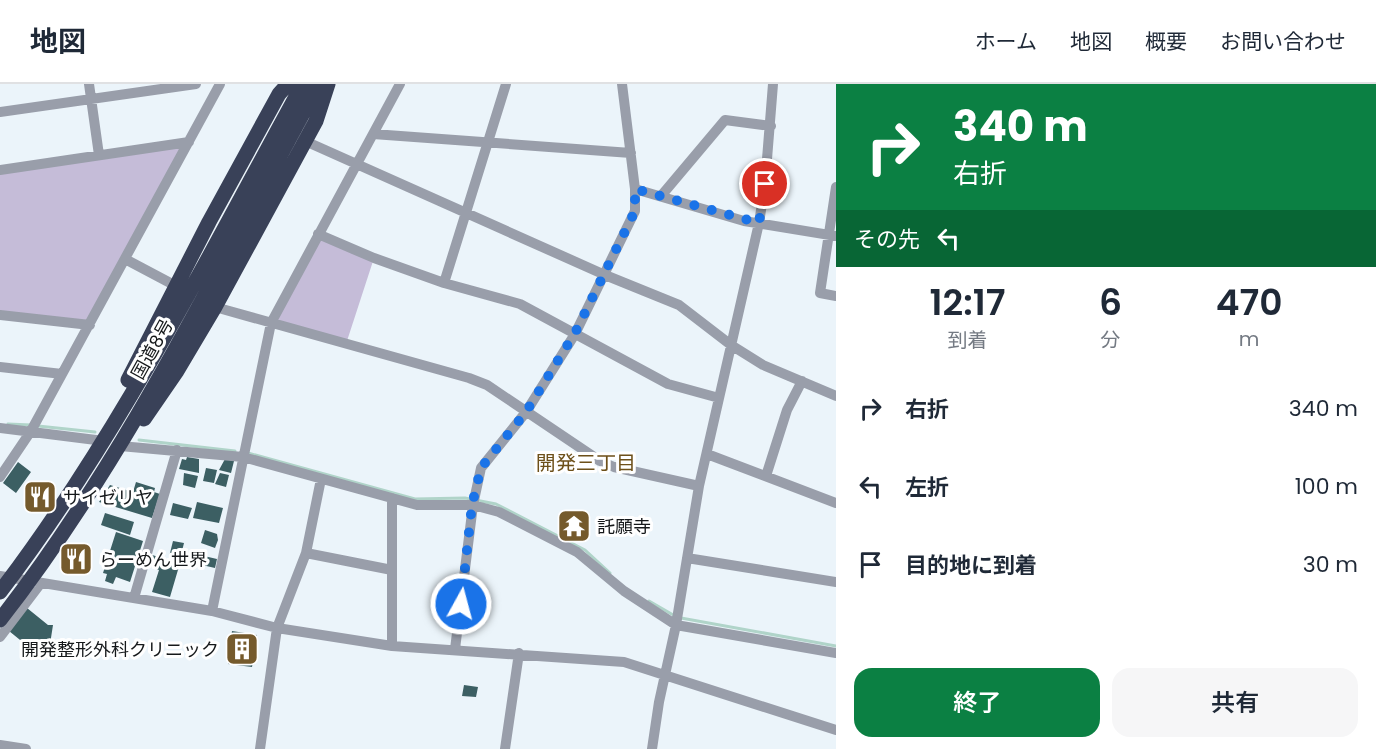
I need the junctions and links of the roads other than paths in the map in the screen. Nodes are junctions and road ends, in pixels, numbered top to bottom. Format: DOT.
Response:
graph roads {
  1 [pos="89,84"];
  2 [pos="196,84"];
  3 [pos="220,84"];
  4 [pos="288,84"];
  5 [pos="303,84"];
  6 [pos="319,84"];
  7 [pos="328,84"];
  8 [pos="400,84"];
  9 [pos="506,84"];
  10 [pos="622,84"];
  11 [pos="773,84"];
  12 [pos="91,98"];
  13 [pos="300,105"];
  14 [pos="0,112"];
  15 [pos="771,126"];
  16 [pos="373,134"];
  17 [pos="305,141"];
  18 [pos="189,142"];
  19 [pos="487,144"];
  20 [pos="631,153"];
  21 [pos="99,155"];
  22 [pos="357,164"];
  23 [pos="0,170"];
  24 [pos="836,187"];
  25 [pos="635,189"];
  26 [pos="661,195"];
  27 [pos="465,214"];
  28 [pos="759,223"];
  29 [pos="318,234"];
  30 [pos="831,235"];
  31 [pos="126,259"];
  32 [pos="605,275"];
  33 [pos="444,283"];
  34 [pos="176,286"];
  35 [pos="836,296"];
  36 [pos="215,307"];
  37 [pos="0,315"];
  38 [pos="271,323"];
  39 [pos="90,325"];
  40 [pos="575,333"];
  41 [pos="731,345"];
  42 [pos="0,367"];
  43 [pos="62,374"];
  44 [pos="802,381"];
  45 [pos="836,396"];
  46 [pos="718,398"];
  47 [pos="526,412"];
  48 [pos="0,428"];
  49 [pos="31,431"];
  50 [pos="101,444"];
  51 [pos="120,446"];
  52 [pos="177,450"];
  53 [pos="707,454"];
  54 [pos="243,457"];
  55 [pos="766,476"];
  56 [pos="0,477"];
  57 [pos="321,479"];
  58 [pos="699,486"];
  59 [pos="392,498"];
  60 [pos="836,503"];
  61 [pos="472,505"];
  62 [pos="306,553"];
  63 [pos="687,558"];
  64 [pos="392,570"];
  65 [pos="5,577"];
  66 [pos="36,582"];
  67 [pos="836,582"];
  68 [pos="0,592"];
  69 [pos="134,598"];
  70 [pos="212,611"];
  71 [pos="0,620"];
  72 [pos="676,625"];
  73 [pos="277,628"];
  74 [pos="0,637"];
  75 [pos="392,646"];
  76 [pos="455,649"];
  77 [pos="519,652"];
  78 [pos="836,653"];
  79 [pos="666,675"];
  80 [pos="836,730"];
  81 [pos="0,745"];
  82 [pos="26,749"];
  83 [pos="260,749"];
  84 [pos="505,749"];
  85 [pos="652,749"];
  1 -- 12 [label="street"];
  2 -- 12 [label="street"];
  3 -- 18 [label="street"];
  4 -- 34 [label="highway"];
  5 -- 13 [label="highway, 国道8号"];
  6 -- 13 [label="highway, 国道8号"];
  7 -- 17 [label="highway"];
  8 -- 16 [label="street"];
  9 -- 19 [label="street"];
  10 -- 20 [label="street"];
  11 -- 15 [label="street"];
  12 -- 14 [label="street"];
  12 -- 21 [label="street"];
  13 -- 50 [label="highway, 国道8号"];
  13 -- 51 [label="highway, 国道8号"];
  15 -- 26 [label="street"];
  15 -- 28 [label="street"];
  16 -- 19 [label="street"];
  16 -- 22 [label="street"];
  17 -- 22 [label="street"];
  17 -- 36 [label="highway"];
  18 -- 21 [label="street"];
  18 -- 31 [label="street"];
  19 -- 20 [label="street"];
  19 -- 27 [label="street"];
  20 -- 25 [label="street"];
  21 -- 23 [label="street"];
  22 -- 27 [label="street"];
  22 -- 29 [label="street"];
  24 -- 30 [label="street"];
  25 -- 26 [label="street"];
  25 -- 32 [label="street"];
  26 -- 28 [label="street"];
  27 -- 32 [label="street"];
  27 -- 33 [label="street"];
  28 -- 30 [label="street"];
  28 -- 41 [label="street"];
  29 -- 33 [label="street"];
  29 -- 38 [label="street"];
  30 -- 35 [label="street"];
  31 -- 34 [label="street"];
  31 -- 39 [label="street"];
  32 -- 40 [label="street"];
  32 -- 41 [label="street"];
  33 -- 40 [label="street"];
  34 -- 50 [label="highway"];
  36 -- 38 [label="street"];
  36 -- 51 [label="highway"];
  37 -- 39 [label="street"];
  38 -- 47 [label="street"];
  38 -- 54 [label="street"];
  39 -- 43 [label="street"];
  40 -- 46 [label="street"];
  40 -- 47 [label="street"];
  41 -- 44 [label="street"];
  41 -- 46 [label="street"];
  42 -- 43 [label="street"];
  43 -- 49 [label="street"];
  44 -- 45 [label="street"];
  44 -- 55 [label="street"];
  46 -- 53 [label="street"];
  47 -- 58 [label="street"];
  47 -- 61 [label="street"];
  48 -- 49 [label="street"];
  49 -- 50 [label="street"];
  49 -- 56 [label="street"];
  50 -- 65 [label="highway, 国道8号"];
  51 -- 52 [label="street"];
  51 -- 66 [label="highway, 国道8号"];
  52 -- 54 [label="street"];
  52 -- 69 [label="street"];
  53 -- 55 [label="street"];
  53 -- 58 [label="street"];
  54 -- 57 [label="street"];
  54 -- 70 [label="street"];
  55 -- 60 [label="street"];
  57 -- 59 [label="street"];
  57 -- 62 [label="street"];
  58 -- 63 [label="street"];
  59 -- 61 [label="street"];
  59 -- 64 [label="street"];
  61 -- 72 [label="street"];
  61 -- 76 [label="street"];
  62 -- 64 [label="street"];
  62 -- 73 [label="street"];
  63 -- 67 [label="street"];
  63 -- 72 [label="street"];
  64 -- 75 [label="street"];
  65 -- 66 [label="street"];
  65 -- 68 [label="highway, 国道8号"];
  66 -- 69 [label="street"];
  66 -- 71 [label="highway, 国道8号"];
  66 -- 74 [label="street"];
  69 -- 70 [label="street"];
  70 -- 73 [label="street"];
  72 -- 78 [label="street"];
  72 -- 79 [label="street"];
  73 -- 75 [label="street"];
  73 -- 83 [label="street"];
  75 -- 76 [label="street"];
  76 -- 77 [label="street"];
  77 -- 79 [label="street"];
  77 -- 84 [label="street"];
  79 -- 80 [label="street"];
  79 -- 85 [label="street"];
  81 -- 82 [label="street"];
}
